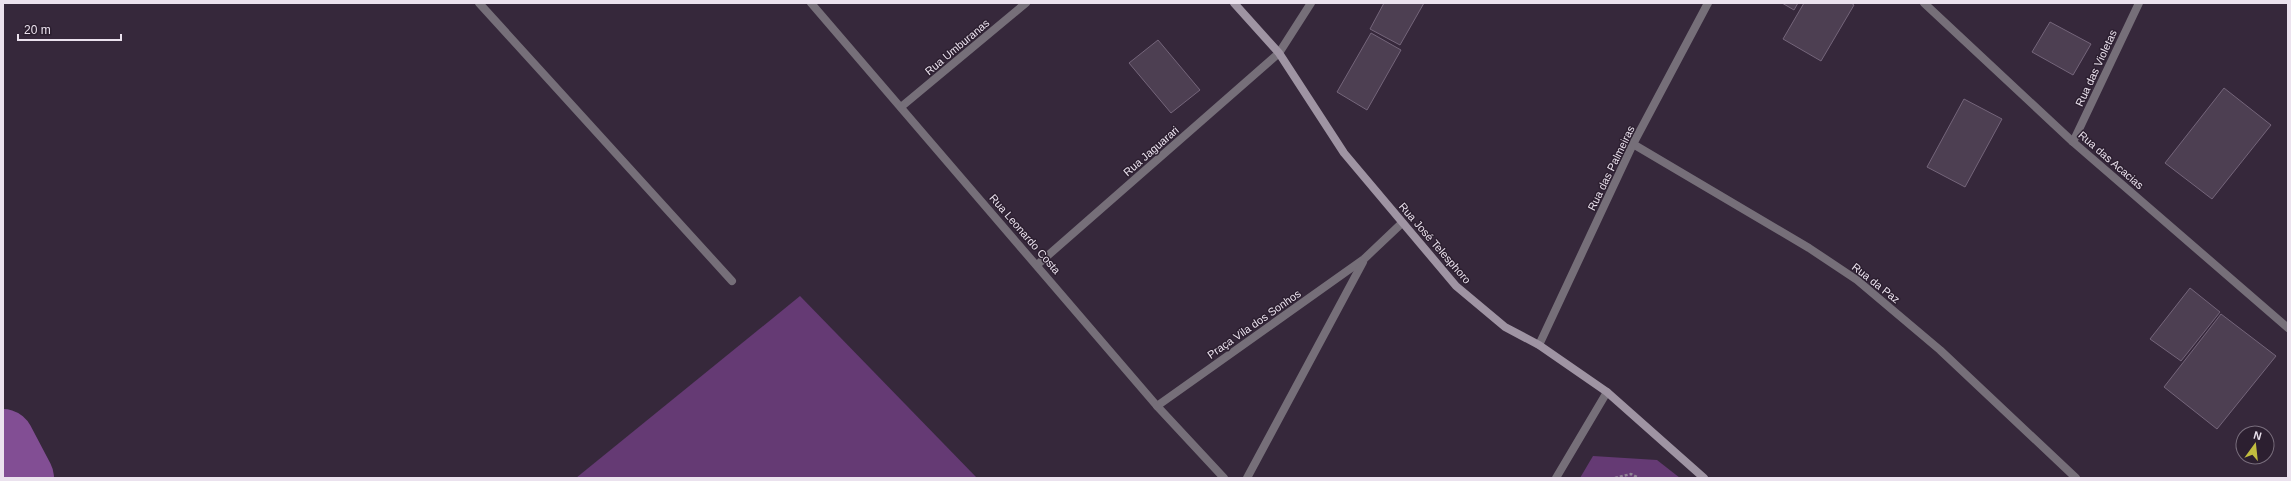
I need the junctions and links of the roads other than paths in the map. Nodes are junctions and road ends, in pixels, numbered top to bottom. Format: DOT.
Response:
graph roads {
  1 [pos="479,3"];
  2 [pos="811,3"];
  3 [pos="1026,3"];
  4 [pos="1234,3"];
  5 [pos="1311,3"];
  6 [pos="1708,3"];
  7 [pos="1924,3"];
  8 [pos="2139,3"];
  9 [pos="1279,53"];
  10 [pos="901,107"];
  11 [pos="2073,142"];
  12 [pos="1634,144"];
  13 [pos="1402,223"];
  14 [pos="1364,259"];
  15 [pos="1037,265"];
  16 [pos="732,281"];
  17 [pos="2288,328"];
  18 [pos="1539,345"];
  19 [pos="1607,392"];
  20 [pos="1157,406"];
  21 [pos="1224,478"];
  22 [pos="1247,478"];
  23 [pos="1556,478"];
  24 [pos="1704,478"];
  25 [pos="2076,478"];
  1 -- 16 [label="street"];
  2 -- 10 [label="street, Rua Leonardo Costa"];
  3 -- 10 [label="street, Rua Umburanas"];
  4 -- 9 [label="street, Rua José Telesphoro"];
  5 -- 9 [label="street, Rua Jaguarari"];
  6 -- 12 [label="street, Rua das Palmeiras"];
  7 -- 11 [label="street, Rua das Acacias"];
  8 -- 11 [label="street, Rua das Violetas"];
  9 -- 13 [label="street, Rua José Telesphoro"];
  9 -- 15 [label="street, Rua Jaguarari"];
  10 -- 15 [label="street, Rua Leonardo Costa"];
  11 -- 17 [label="street, Rua das Acacias"];
  12 -- 18 [label="street, Rua das Palmeiras"];
  12 -- 25 [label="street, Rua da Paz"];
  13 -- 14 [label="street, Praça Vila dos Sonhos"];
  13 -- 18 [label="street, Rua José Telesphoro"];
  14 -- 20 [label="street, Praça Vila dos Sonhos"];
  14 -- 22 [label="street, Praça Vila dos Sonhos"];
  15 -- 20 [label="street, Rua Leonardo Costa"];
  18 -- 19 [label="street, Rua José Telesphoro"];
  19 -- 23 [label="street"];
  19 -- 24 [label="street, Rua José Telesphoro"];
  20 -- 21 [label="street, Rua Leonardo Costa"];
}
